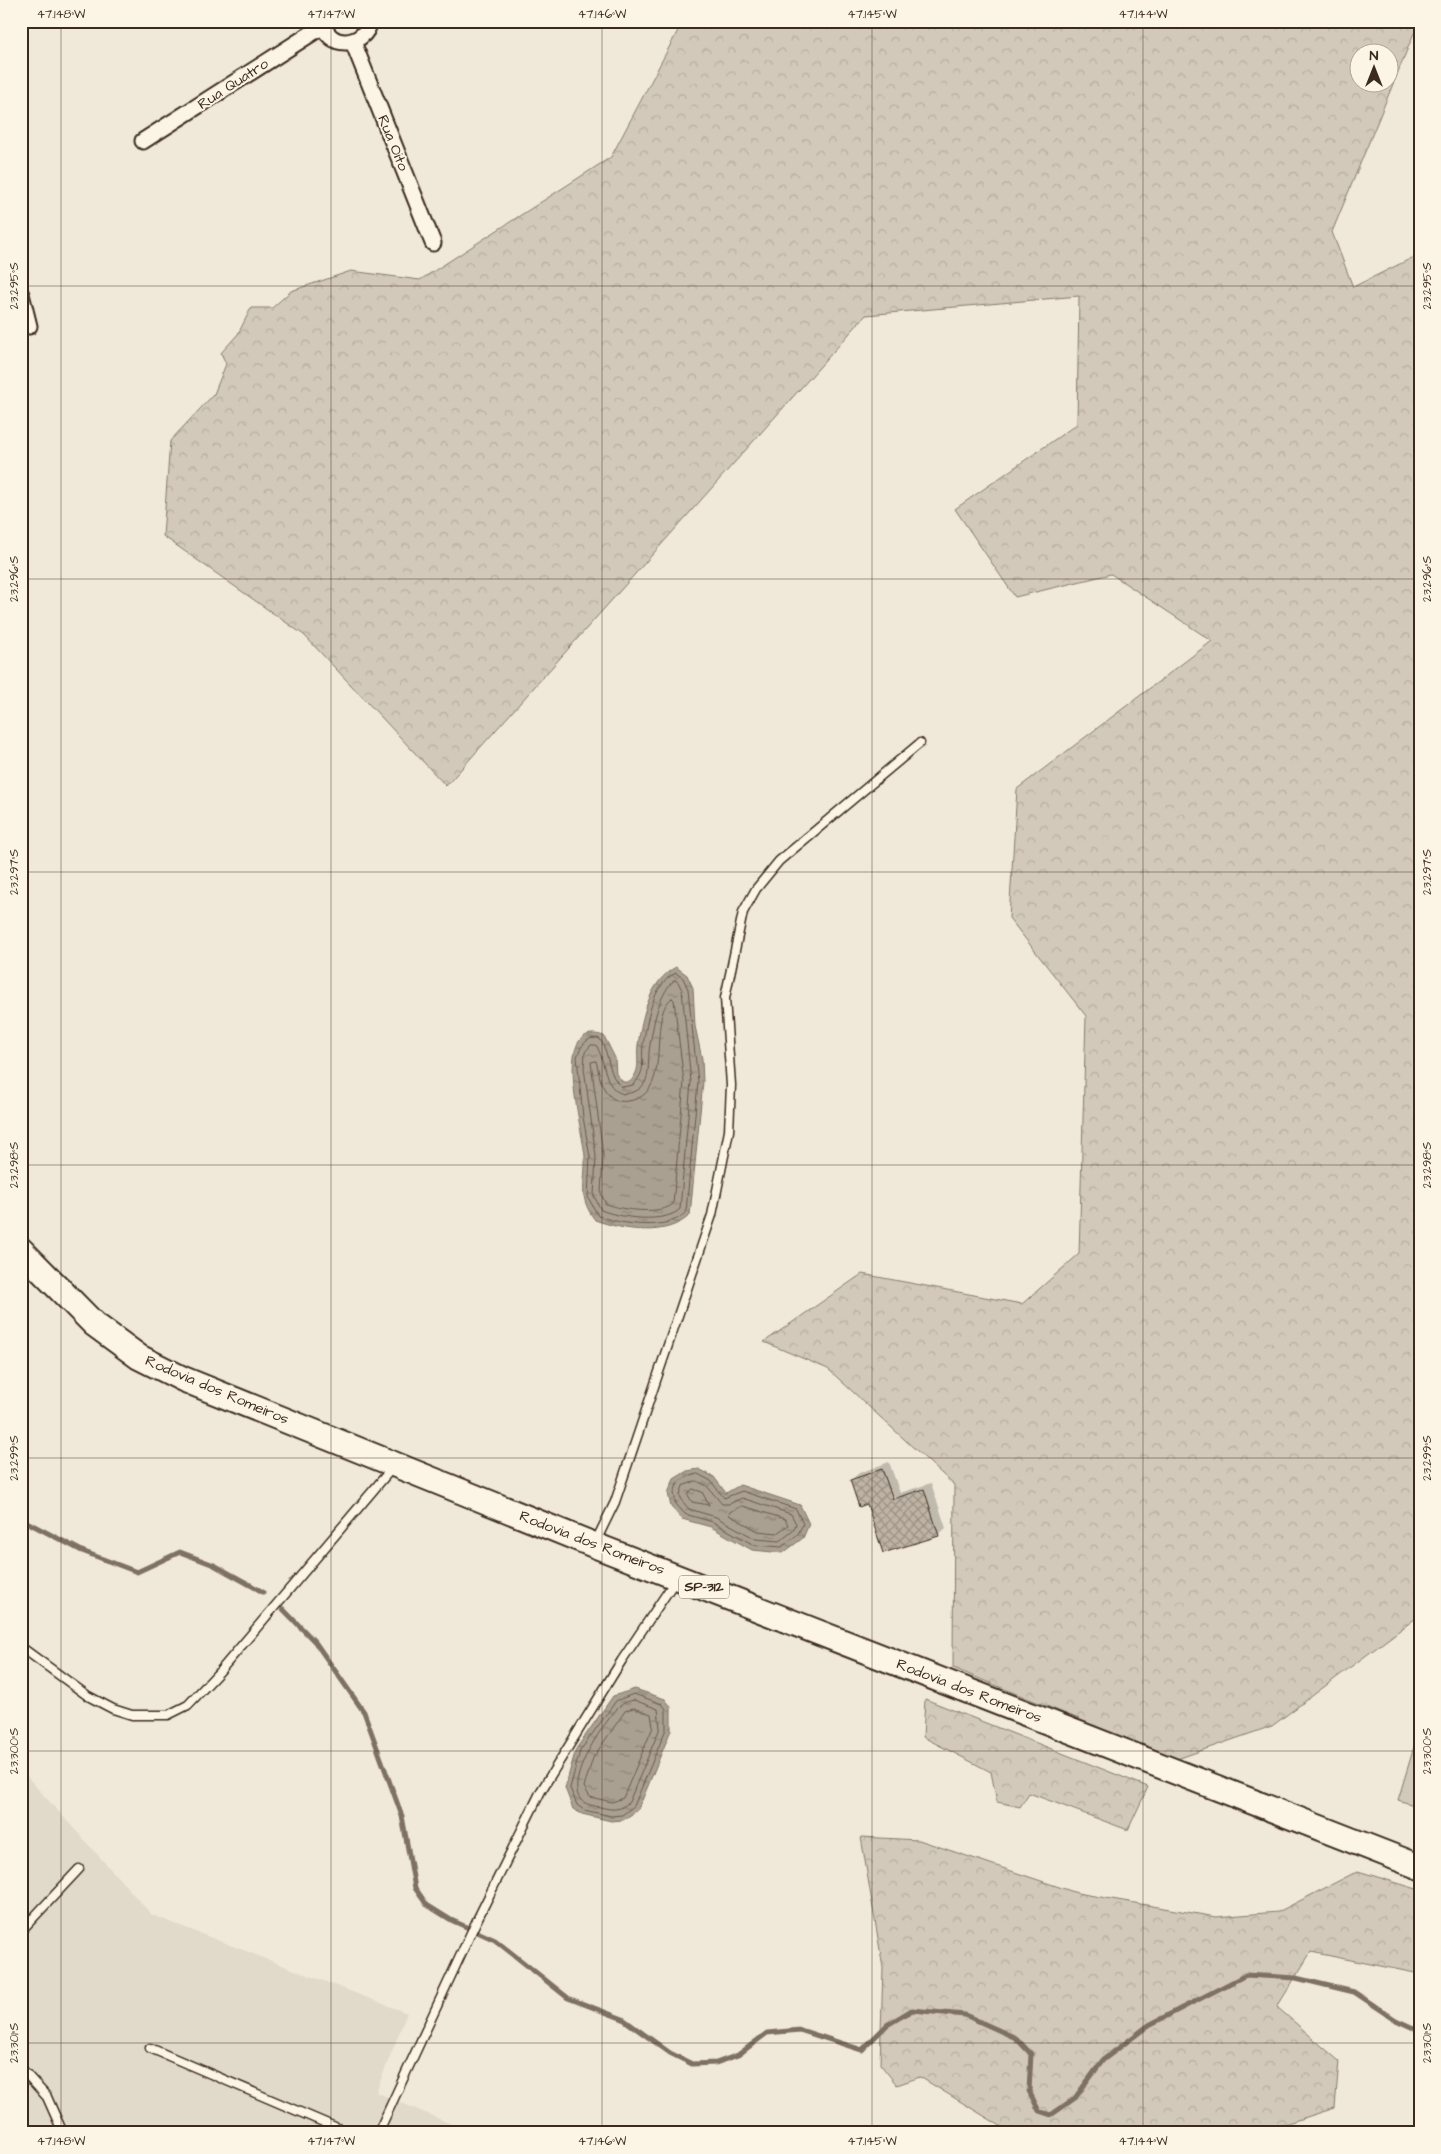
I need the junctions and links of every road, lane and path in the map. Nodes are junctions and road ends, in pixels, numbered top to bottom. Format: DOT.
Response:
graph roads {
  1 [pos="370,21"];
  2 [pos="323,24"];
  3 [pos="353,42"];
  4 [pos="143,142"];
  5 [pos="433,243"];
  6 [pos="21,294"];
  7 [pos="29,326"];
  8 [pos="920,743"];
  9 [pos="21,1250"];
  10 [pos="396,1464"];
  11 [pos="594,1545"];
  12 [pos="678,1577"];
  13 [pos="21,1647"];
  14 [pos="1420,1867"];
  15 [pos="79,1868"];
  16 [pos="21,1931"];
  17 [pos="150,2048"];
  18 [pos="21,2068"];
  19 [pos="344,2132"];
  20 [pos="63,2133"];
  21 [pos="378,2133"];
  1 -- 3 [label="street"];
  2 -- 3 [label="street"];
  2 -- 4 [label="street, Rua Quatro"];
  3 -- 5 [label="street, Rua Oito"];
  6 -- 7 [label="street"];
  8 -- 11 [label="lane"];
  9 -- 10 [label="main road, Rodovia dos Romeiros / SP-312"];
  10 -- 11 [label="main road, Rodovia dos Romeiros / SP-312"];
  10 -- 13 [label="lane"];
  11 -- 12 [label="main road, Rodovia dos Romeiros / SP-312"];
  12 -- 14 [label="main road, Rodovia dos Romeiros / SP-312"];
  12 -- 21 [label="lane"];
  15 -- 16 [label="lane"];
  17 -- 19 [label="lane"];
  18 -- 20 [label="lane"];
}
